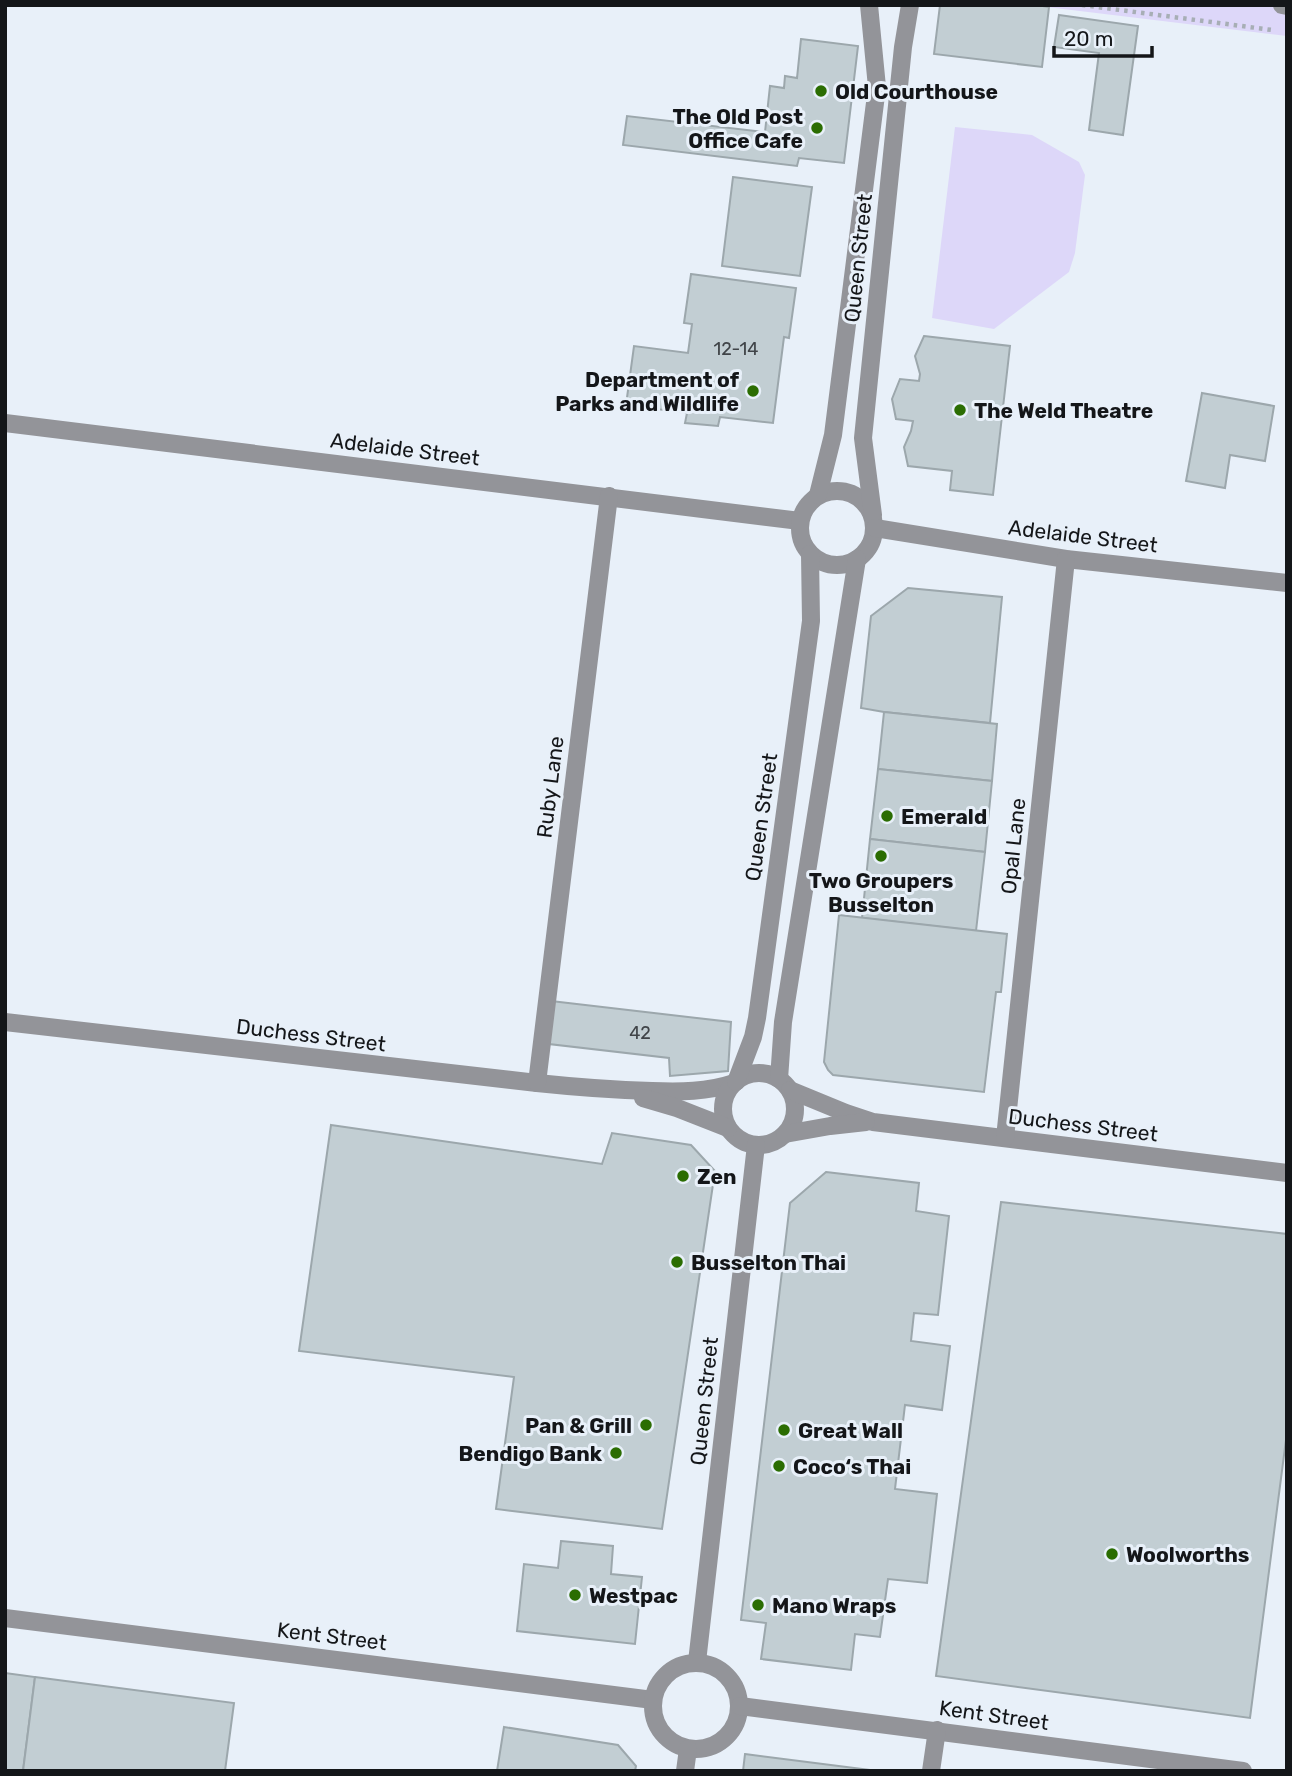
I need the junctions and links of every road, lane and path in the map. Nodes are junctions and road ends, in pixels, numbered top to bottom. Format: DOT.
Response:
graph roads {
  1 [pos="869,5"];
  2 [pos="910,5"];
  3 [pos="1082,5"];
  4 [pos="1274,30"];
  5 [pos="5,422"];
  6 [pos="818,495"];
  7 [pos="609,496"];
  8 [pos="800,521"];
  9 [pos="874,522"];
  10 [pos="810,554"];
  11 [pos="857,559"];
  12 [pos="1066,559"];
  13 [pos="1287,583"];
  14 [pos="5,1022"];
  15 [pos="537,1083"];
  16 [pos="735,1083"];
  17 [pos="784,1085"];
  18 [pos="612,1090"];
  19 [pos="873,1122"];
  20 [pos="729,1128"];
  21 [pos="785,1135"];
  22 [pos="1005,1138"];
  23 [pos="756,1145"];
  24 [pos="1287,1173"];
  25 [pos="5,1618"];
  26 [pos="697,1662"];
  27 [pos="653,1700"];
  28 [pos="740,1706"];
  29 [pos="937,1730"];
  30 [pos="688,1749"];
  31 [pos="685,1771"];
  32 [pos="931,1771"];
  33 [pos="1243,1771"];
  1 -- 6 [label="street, Queen Street"];
  2 -- 9 [label="street, Queen Street"];
  3 -- 4 [label="path"];
  5 -- 7 [label="street, Adelaide Street"];
  6 -- 8 [label="street"];
  6 -- 9 [label="street"];
  7 -- 8 [label="street, Adelaide Street"];
  7 -- 15 [label="street, Ruby Lane"];
  8 -- 10 [label="street"];
  9 -- 11 [label="street"];
  9 -- 12 [label="street, Adelaide Street"];
  10 -- 11 [label="street"];
  10 -- 16 [label="street, Queen Street"];
  11 -- 17 [label="street"];
  12 -- 13 [label="street, Adelaide Street"];
  12 -- 22 [label="street, Opal Lane"];
  14 -- 15 [label="street, Duchess Street"];
  15 -- 18 [label="street, Duchess Street"];
  16 -- 17 [label="street"];
  16 -- 18 [label="street, Duchess Street"];
  16 -- 20 [label="street"];
  17 -- 19 [label="street, Duchess Street"];
  17 -- 21 [label="street"];
  18 -- 20 [label="street, Duchess Street"];
  19 -- 21 [label="street, Duchess Street"];
  19 -- 22 [label="street, Duchess Street"];
  20 -- 23 [label="street"];
  21 -- 23 [label="street"];
  22 -- 24 [label="street, Duchess Street"];
  23 -- 26 [label="street, Queen Street"];
  25 -- 27 [label="street, Kent Street"];
  26 -- 27 [label="street"];
  26 -- 28 [label="street"];
  27 -- 30 [label="street"];
  28 -- 29 [label="street, Kent Street"];
  28 -- 30 [label="street"];
  29 -- 32 [label="street"];
  29 -- 33 [label="street, Kent Street"];
  30 -- 31 [label="street"];
}
